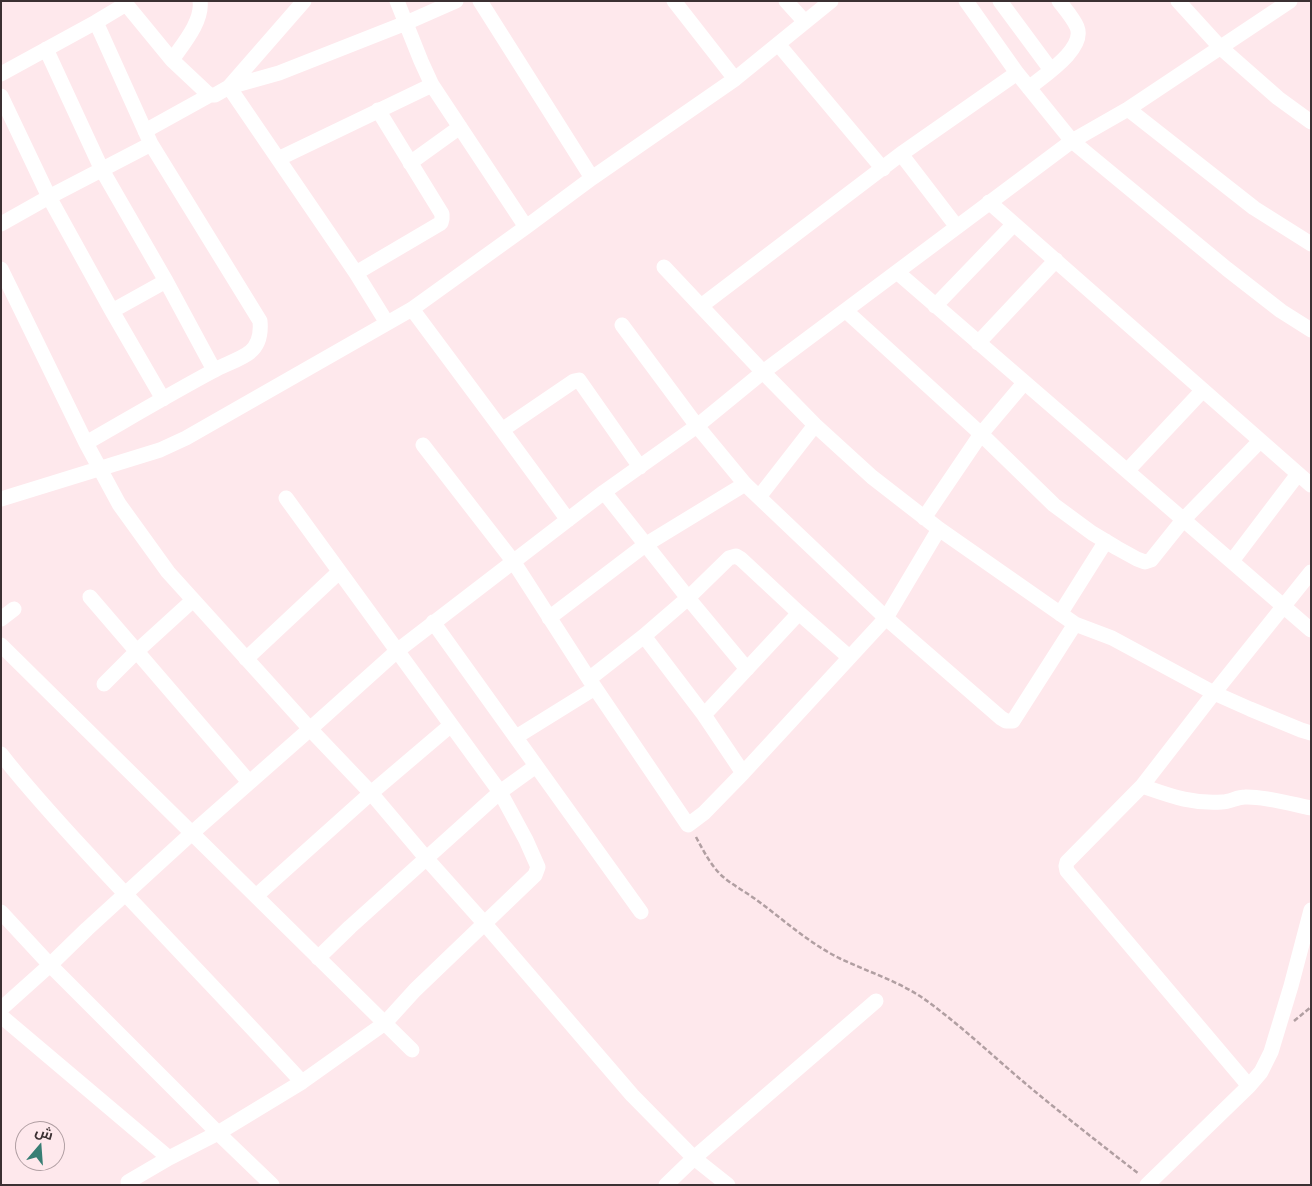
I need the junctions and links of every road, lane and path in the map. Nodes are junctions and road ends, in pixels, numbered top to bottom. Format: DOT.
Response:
graph roads {
  1 [pos="200,1"];
  2 [pos="304,1"];
  3 [pos="397,1"];
  4 [pos="456,1"];
  5 [pos="480,1"];
  6 [pos="674,1"];
  7 [pos="786,1"];
  8 [pos="831,1"];
  9 [pos="966,1"];
  10 [pos="1000,1"];
  11 [pos="1059,1"];
  12 [pos="1178,1"];
  13 [pos="1290,1"];
  14 [pos="125,3"];
  15 [pos="96,22"];
  16 [pos="805,22"];
  17 [pos="406,23"];
  18 [pos="778,44"];
  19 [pos="1220,47"];
  20 [pos="46,49"];
  21 [pos="172,60"];
  22 [pos="1051,70"];
  23 [pos="1017,73"];
  24 [pos="1,74"];
  25 [pos="735,79"];
  26 [pos="432,85"];
  27 [pos="230,87"];
  28 [pos="1029,88"];
  29 [pos="210,95"];
  30 [pos="1,96"];
  31 [pos="1128,109"];
  32 [pos="378,110"];
  33 [pos="1311,122"];
  34 [pos="460,127"];
  35 [pos="148,137"];
  36 [pos="1072,141"];
  37 [pos="901,154"];
  38 [pos="278,159"];
  39 [pos="410,163"];
  40 [pos="882,169"];
  41 [pos="102,170"];
  42 [pos="592,178"];
  43 [pos="49,197"];
  44 [pos="990,202"];
  45 [pos="1,224"];
  46 [pos="1014,224"];
  47 [pos="957,226"];
  48 [pos="526,227"];
  49 [pos="1311,244"];
  50 [pos="1056,260"];
  51 [pos="664,267"];
  52 [pos="1,269"];
  53 [pos="897,272"];
  54 [pos="356,273"];
  55 [pos="166,282"];
  56 [pos="701,306"];
  57 [pos="935,306"];
  58 [pos="412,309"];
  59 [pos="112,311"];
  60 [pos="846,311"];
  61 [pos="387,323"];
  62 [pos="622,325"];
  63 [pos="1311,330"];
  64 [pos="978,343"];
  65 [pos="214,370"];
  66 [pos="764,372"];
  67 [pos="1024,383"];
  68 [pos="1203,390"];
  69 [pos="163,399"];
  70 [pos="815,425"];
  71 [pos="697,426"];
  72 [pos="502,430"];
  73 [pos="981,434"];
  74 [pos="1260,441"];
  75 [pos="86,443"];
  76 [pos="423,445"];
  77 [pos="640,467"];
  78 [pos="99,469"];
  79 [pos="1127,471"];
  80 [pos="1298,474"];
  81 [pos="745,484"];
  82 [pos="1311,485"];
  83 [pos="604,492"];
  84 [pos="759,497"];
  85 [pos="286,498"];
  86 [pos="1,499"];
  87 [pos="924,518"];
  88 [pos="568,520"];
  89 [pos="1183,520"];
  90 [pos="939,529"];
  91 [pos="1106,541"];
  92 [pos="645,545"];
  93 [pos="1232,561"];
  94 [pos="513,562"];
  95 [pos="339,572"];
  96 [pos="1311,572"];
  97 [pos="90,597"];
  98 [pos="688,598"];
  99 [pos="192,601"];
  100 [pos="1284,606"];
  101 [pos="14,609"];
  102 [pos="799,613"];
  103 [pos="1060,614"];
  104 [pos="549,618"];
  105 [pos="886,618"];
  106 [pos="1,619"];
  107 [pos="433,622"];
  108 [pos="1075,624"];
  109 [pos="1311,630"];
  110 [pos="644,636"];
  111 [pos="1,645"];
  112 [pos="397,651"];
  113 [pos="136,652"];
  114 [pos="849,657"];
  115 [pos="246,659"];
  116 [pos="747,669"];
  117 [pos="104,684"];
  118 [pos="592,684"];
  119 [pos="1214,693"];
  120 [pos="704,716"];
  121 [pos="451,726"];
  122 [pos="310,729"];
  123 [pos="1311,733"];
  124 [pos="516,737"];
  125 [pos="1,754"];
  126 [pos="536,766"];
  127 [pos="743,773"];
  128 [pos="249,782"];
  129 [pos="1142,786"];
  130 [pos="500,792"];
  131 [pos="371,793"];
  132 [pos="1311,808"];
  133 [pos="688,825"];
  134 [pos="192,833"];
  135 [pos="426,858"];
  136 [pos="125,894"];
  137 [pos="256,896"];
  138 [pos="1311,910"];
  139 [pos="1,912"];
  140 [pos="641,912"];
  141 [pos="485,924"];
  142 [pos="318,958"];
  143 [pos="50,964"];
  144 [pos="876,1002"];
  145 [pos="1,1008"];
  146 [pos="1,1016"];
  147 [pos="385,1023"];
  148 [pos="412,1050"];
  149 [pos="302,1082"];
  150 [pos="1249,1086"];
  151 [pos="218,1133"];
  152 [pos="169,1158"];
  153 [pos="694,1158"];
  154 [pos="128,1182"];
  155 [pos="1148,1183"];
  156 [pos="272,1185"];
  157 [pos="666,1185"];
  158 [pos="728,1185"];
  1 -- 21 [label="street"];
  2 -- 27 [label="street"];
  3 -- 17 [label="street"];
  4 -- 17 [label="street"];
  5 -- 42 [label="street"];
  6 -- 25 [label="street"];
  7 -- 16 [label="street"];
  8 -- 16 [label="street"];
  9 -- 23 [label="street"];
  10 -- 22 [label="street"];
  11 -- 22 [label="street"];
  12 -- 19 [label="street"];
  13 -- 19 [label="street"];
  14 -- 15 [label="street"];
  14 -- 21 [label="street"];
  15 -- 20 [label="street"];
  15 -- 35 [label="street"];
  16 -- 18 [label="street"];
  17 -- 26 [label="street"];
  17 -- 27 [label="street"];
  18 -- 25 [label="street"];
  18 -- 40 [label="street"];
  19 -- 31 [label="street"];
  19 -- 33 [label="street"];
  20 -- 24 [label="street"];
  20 -- 41 [label="street"];
  21 -- 29 [label="street"];
  22 -- 28 [label="street"];
  23 -- 28 [label="street"];
  23 -- 37 [label="street"];
  25 -- 42 [label="street"];
  26 -- 32 [label="street"];
  26 -- 34 [label="street"];
  27 -- 29 [label="street"];
  27 -- 38 [label="street"];
  28 -- 36 [label="street"];
  29 -- 35 [label="street"];
  30 -- 43 [label="street"];
  31 -- 36 [label="street"];
  31 -- 49 [label="street"];
  32 -- 38 [label="street"];
  32 -- 39 [label="street"];
  34 -- 39 [label="street"];
  34 -- 48 [label="street"];
  35 -- 41 [label="street"];
  35 -- 65 [label="street"];
  36 -- 44 [label="street"];
  36 -- 63 [label="street"];
  37 -- 40 [label="street"];
  37 -- 47 [label="street"];
  38 -- 54 [label="street"];
  39 -- 54 [label="street"];
  40 -- 56 [label="street"];
  41 -- 43 [label="street"];
  41 -- 55 [label="street"];
  42 -- 48 [label="street"];
  43 -- 45 [label="street"];
  43 -- 59 [label="street"];
  44 -- 46 [label="street"];
  44 -- 47 [label="street"];
  46 -- 50 [label="street"];
  46 -- 57 [label="street"];
  47 -- 53 [label="street"];
  48 -- 58 [label="street"];
  50 -- 64 [label="street"];
  50 -- 68 [label="street"];
  51 -- 56 [label="street"];
  52 -- 75 [label="street"];
  53 -- 57 [label="street"];
  53 -- 60 [label="street"];
  54 -- 61 [label="street"];
  55 -- 59 [label="street"];
  55 -- 65 [label="street"];
  56 -- 66 [label="street"];
  57 -- 64 [label="street"];
  58 -- 61 [label="street"];
  58 -- 72 [label="street"];
  59 -- 69 [label="street"];
  60 -- 66 [label="street"];
  60 -- 73 [label="street"];
  61 -- 78 [label="street"];
  62 -- 71 [label="street"];
  64 -- 67 [label="street"];
  65 -- 69 [label="street"];
  66 -- 70 [label="street"];
  66 -- 71 [label="street"];
  67 -- 73 [label="street"];
  67 -- 79 [label="street"];
  68 -- 74 [label="street"];
  68 -- 79 [label="street"];
  69 -- 75 [label="street"];
  70 -- 84 [label="street"];
  70 -- 87 [label="street"];
  71 -- 77 [label="street"];
  71 -- 81 [label="street"];
  72 -- 77 [label="street"];
  72 -- 88 [label="street"];
  73 -- 87 [label="street"];
  73 -- 91 [label="street"];
  74 -- 80 [label="street"];
  74 -- 89 [label="street"];
  75 -- 78 [label="street"];
  76 -- 94 [label="street"];
  77 -- 83 [label="street"];
  78 -- 86 [label="street"];
  78 -- 99 [label="street"];
  79 -- 89 [label="street"];
  80 -- 82 [label="street"];
  80 -- 93 [label="street"];
  81 -- 84 [label="street"];
  81 -- 92 [label="street"];
  83 -- 88 [label="street"];
  83 -- 92 [label="street"];
  84 -- 105 [label="street"];
  85 -- 95 [label="street"];
  87 -- 90 [label="street"];
  88 -- 94 [label="street"];
  89 -- 91 [label="street"];
  89 -- 93 [label="street"];
  90 -- 103 [label="street"];
  90 -- 105 [label="street"];
  91 -- 103 [label="street"];
  92 -- 98 [label="street"];
  92 -- 104 [label="street"];
  93 -- 100 [label="street"];
  94 -- 104 [label="street"];
  94 -- 107 [label="street"];
  95 -- 112 [label="street"];
  95 -- 115 [label="street"];
  96 -- 100 [label="street"];
  97 -- 113 [label="street"];
  98 -- 102 [label="street"];
  98 -- 110 [label="street"];
  98 -- 116 [label="street"];
  99 -- 113 [label="street"];
  99 -- 115 [label="street"];
  100 -- 109 [label="street"];
  100 -- 119 [label="street"];
  101 -- 106 [label="street"];
  102 -- 114 [label="street"];
  102 -- 116 [label="street"];
  103 -- 108 [label="street"];
  104 -- 118 [label="street"];
  105 -- 108 [label="street"];
  105 -- 114 [label="street"];
  107 -- 112 [label="street"];
  107 -- 124 [label="street"];
  108 -- 119 [label="street"];
  110 -- 118 [label="street"];
  110 -- 120 [label="street"];
  111 -- 134 [label="street"];
  112 -- 121 [label="street"];
  112 -- 122 [label="street"];
  113 -- 117 [label="street"];
  113 -- 128 [label="street"];
  114 -- 127 [label="street"];
  115 -- 122 [label="street"];
  116 -- 120 [label="street"];
  118 -- 124 [label="street"];
  118 -- 133 [label="street"];
  119 -- 123 [label="street"];
  119 -- 129 [label="street"];
  120 -- 127 [label="street"];
  121 -- 130 [label="street"];
  121 -- 131 [label="street"];
  122 -- 128 [label="street"];
  122 -- 131 [label="street"];
  124 -- 126 [label="street"];
  125 -- 136 [label="street"];
  126 -- 130 [label="street"];
  126 -- 140 [label="street"];
  127 -- 133 [label="street"];
  128 -- 134 [label="street"];
  129 -- 132 [label="street"];
  129 -- 150 [label="street"];
  130 -- 135 [label="street"];
  130 -- 141 [label="street"];
  131 -- 135 [label="street"];
  131 -- 137 [label="street"];
  133 -- 155 [label="path"];
  134 -- 136 [label="street"];
  134 -- 137 [label="street"];
  135 -- 141 [label="street"];
  135 -- 142 [label="street"];
  136 -- 143 [label="street"];
  136 -- 149 [label="street"];
  137 -- 142 [label="street"];
  138 -- 150 [label="street"];
  139 -- 143 [label="street"];
  141 -- 147 [label="street"];
  141 -- 153 [label="street"];
  142 -- 147 [label="street"];
  143 -- 145 [label="street"];
  143 -- 151 [label="street"];
  144 -- 153 [label="street"];
  146 -- 152 [label="street"];
  147 -- 148 [label="street"];
  147 -- 149 [label="street"];
  149 -- 151 [label="street"];
  150 -- 155 [label="street"];
  151 -- 152 [label="street"];
  151 -- 156 [label="street"];
  152 -- 154 [label="street"];
  153 -- 157 [label="street"];
  153 -- 158 [label="street"];
}
